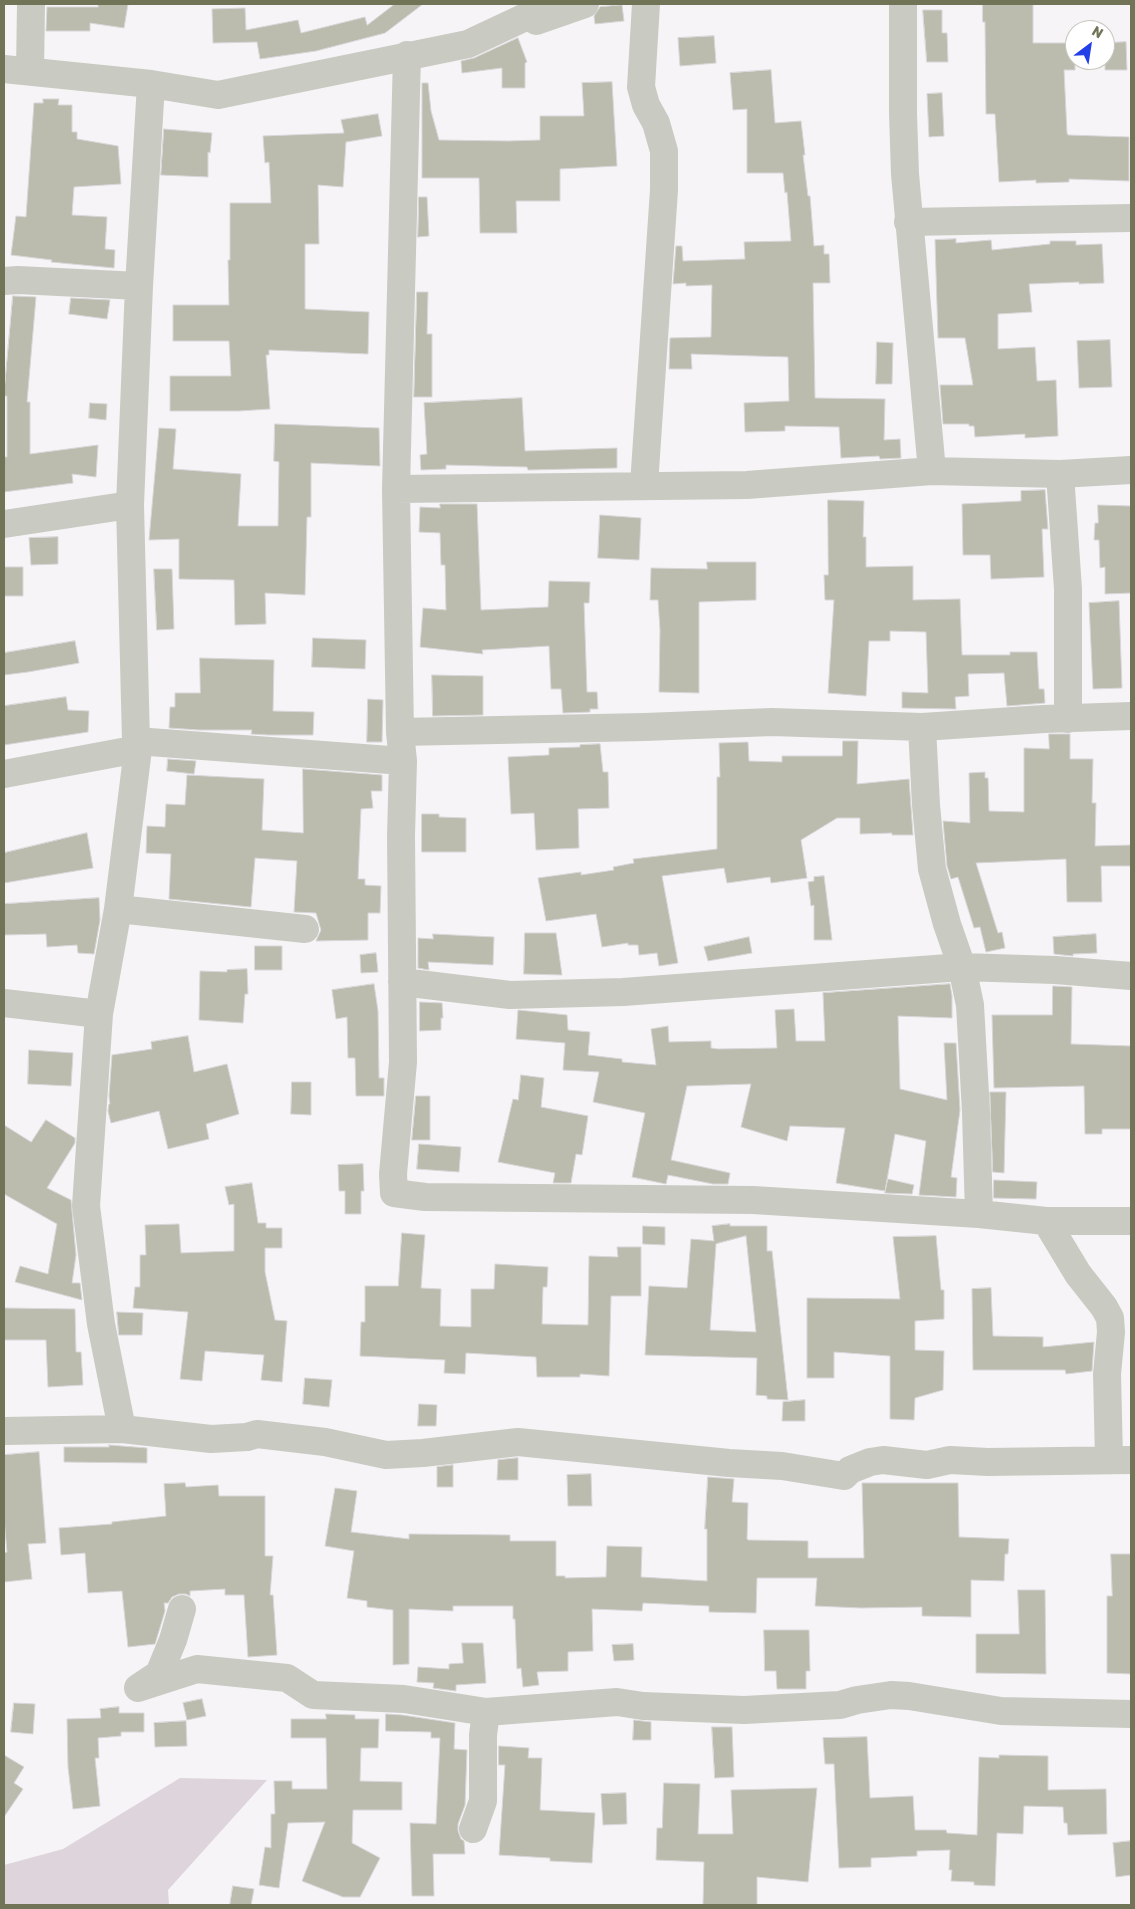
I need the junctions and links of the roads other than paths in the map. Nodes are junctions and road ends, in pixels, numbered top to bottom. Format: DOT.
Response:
graph roads {
  1 [pos="31,4"];
  2 [pos="553,4"];
  3 [pos="585,4"];
  4 [pos="646,4"];
  5 [pos="904,4"];
  6 [pos="468,44"];
  7 [pos="407,55"];
  8 [pos="17,70"];
  9 [pos="151,84"];
  10 [pos="1131,218"];
  11 [pos="908,222"];
  12 [pos="4,281"];
  13 [pos="139,286"];
  14 [pos="1131,470"];
  15 [pos="932,471"];
  16 [pos="1060,474"];
  17 [pos="644,485"];
  18 [pos="396,489"];
  19 [pos="130,505"];
  20 [pos="4,524"];
  21 [pos="1131,716"];
  22 [pos="1068,718"];
  23 [pos="922,727"];
  24 [pos="400,732"];
  25 [pos="137,745"];
  26 [pos="402,761"];
  27 [pos="4,774"];
  28 [pos="118,909"];
  29 [pos="305,929"];
  30 [pos="962,967"];
  31 [pos="1131,976"];
  32 [pos="402,982"];
  33 [pos="4,1003"];
  34 [pos="99,1014"];
  35 [pos="979,1214"];
  36 [pos="1046,1221"];
  37 [pos="1131,1221"];
  38 [pos="122,1429"];
  39 [pos="4,1431"];
  40 [pos="1120,1459"];
  41 [pos="182,1610"];
  42 [pos="486,1712"];
  43 [pos="1131,1714"];
  44 [pos="473,1830"];
  1 -- 8 [label="street"];
  2 -- 6 [label="street"];
  3 -- 6 [label="street"];
  4 -- 17 [label="street"];
  5 -- 11 [label="street"];
  6 -- 7 [label="street"];
  7 -- 9 [label="street"];
  7 -- 18 [label="street"];
  8 -- 9 [label="street"];
  9 -- 13 [label="street"];
  10 -- 11 [label="street"];
  11 -- 15 [label="street"];
  12 -- 13 [label="street"];
  13 -- 19 [label="street"];
  14 -- 16 [label="street"];
  15 -- 16 [label="street"];
  15 -- 17 [label="street"];
  16 -- 22 [label="street"];
  17 -- 18 [label="street"];
  18 -- 24 [label="street"];
  19 -- 20 [label="street"];
  19 -- 25 [label="street"];
  21 -- 22 [label="street"];
  22 -- 23 [label="street"];
  23 -- 24 [label="street"];
  23 -- 30 [label="street"];
  24 -- 26 [label="street"];
  25 -- 26 [label="street"];
  25 -- 27 [label="street"];
  25 -- 28 [label="street"];
  26 -- 32 [label="street"];
  28 -- 29 [label="street"];
  28 -- 34 [label="street"];
  30 -- 31 [label="street"];
  30 -- 32 [label="street"];
  30 -- 35 [label="street"];
  32 -- 35 [label="street"];
  33 -- 34 [label="street"];
  34 -- 38 [label="street"];
  35 -- 36 [label="street"];
  36 -- 37 [label="street"];
  36 -- 40 [label="street"];
  38 -- 39 [label="street"];
  38 -- 40 [label="street"];
  41 -- 42 [label="street"];
  42 -- 43 [label="street"];
  42 -- 44 [label="street"];
}
